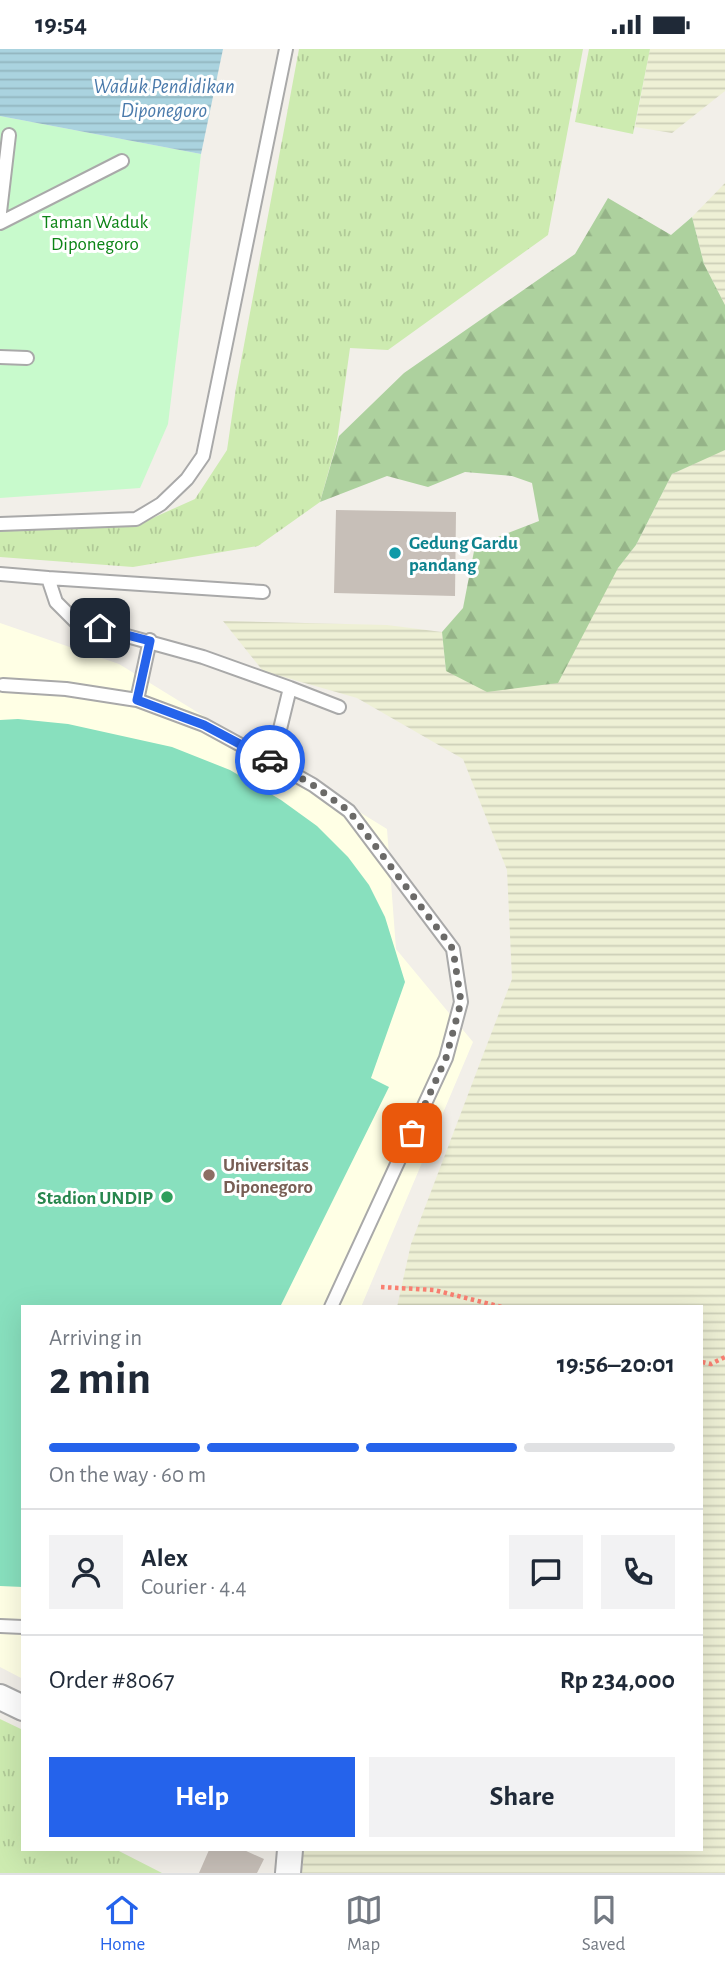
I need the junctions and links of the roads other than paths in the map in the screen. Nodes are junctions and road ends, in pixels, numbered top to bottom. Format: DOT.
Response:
graph roads {
  1 [pos="285,49"];
  2 [pos="9,135"];
  3 [pos="122,160"];
  4 [pos="0,212"];
  5 [pos="0,223"];
  6 [pos="0,357"];
  7 [pos="27,358"];
  8 [pos="0,524"];
  9 [pos="0,574"];
  10 [pos="48,578"];
  11 [pos="263,592"];
  12 [pos="150,641"];
  13 [pos="3,685"];
  14 [pos="290,688"];
  15 [pos="137,700"];
  16 [pos="338,708"];
  17 [pos="272,762"];
  18 [pos="332,1305"];
  19 [pos="0,1626"];
  20 [pos="21,1627"];
  21 [pos="0,1697"];
  22 [pos="21,1706"];
  23 [pos="290,1851"];
  24 [pos="288,1873"];
  1 -- 8 [label="lane"];
  2 -- 4 [label="lane"];
  3 -- 5 [label="lane"];
  6 -- 7 [label="lane"];
  9 -- 10 [label="lane"];
  10 -- 11 [label="lane"];
  10 -- 12 [label="lane"];
  12 -- 14 [label="lane"];
  12 -- 15 [label="lane"];
  13 -- 15 [label="lane"];
  14 -- 16 [label="lane"];
  14 -- 17 [label="lane"];
  15 -- 17 [label="lane"];
  17 -- 18 [label="lane"];
  19 -- 20 [label="lane"];
  21 -- 22 [label="street"];
  23 -- 24 [label="street"];
}
